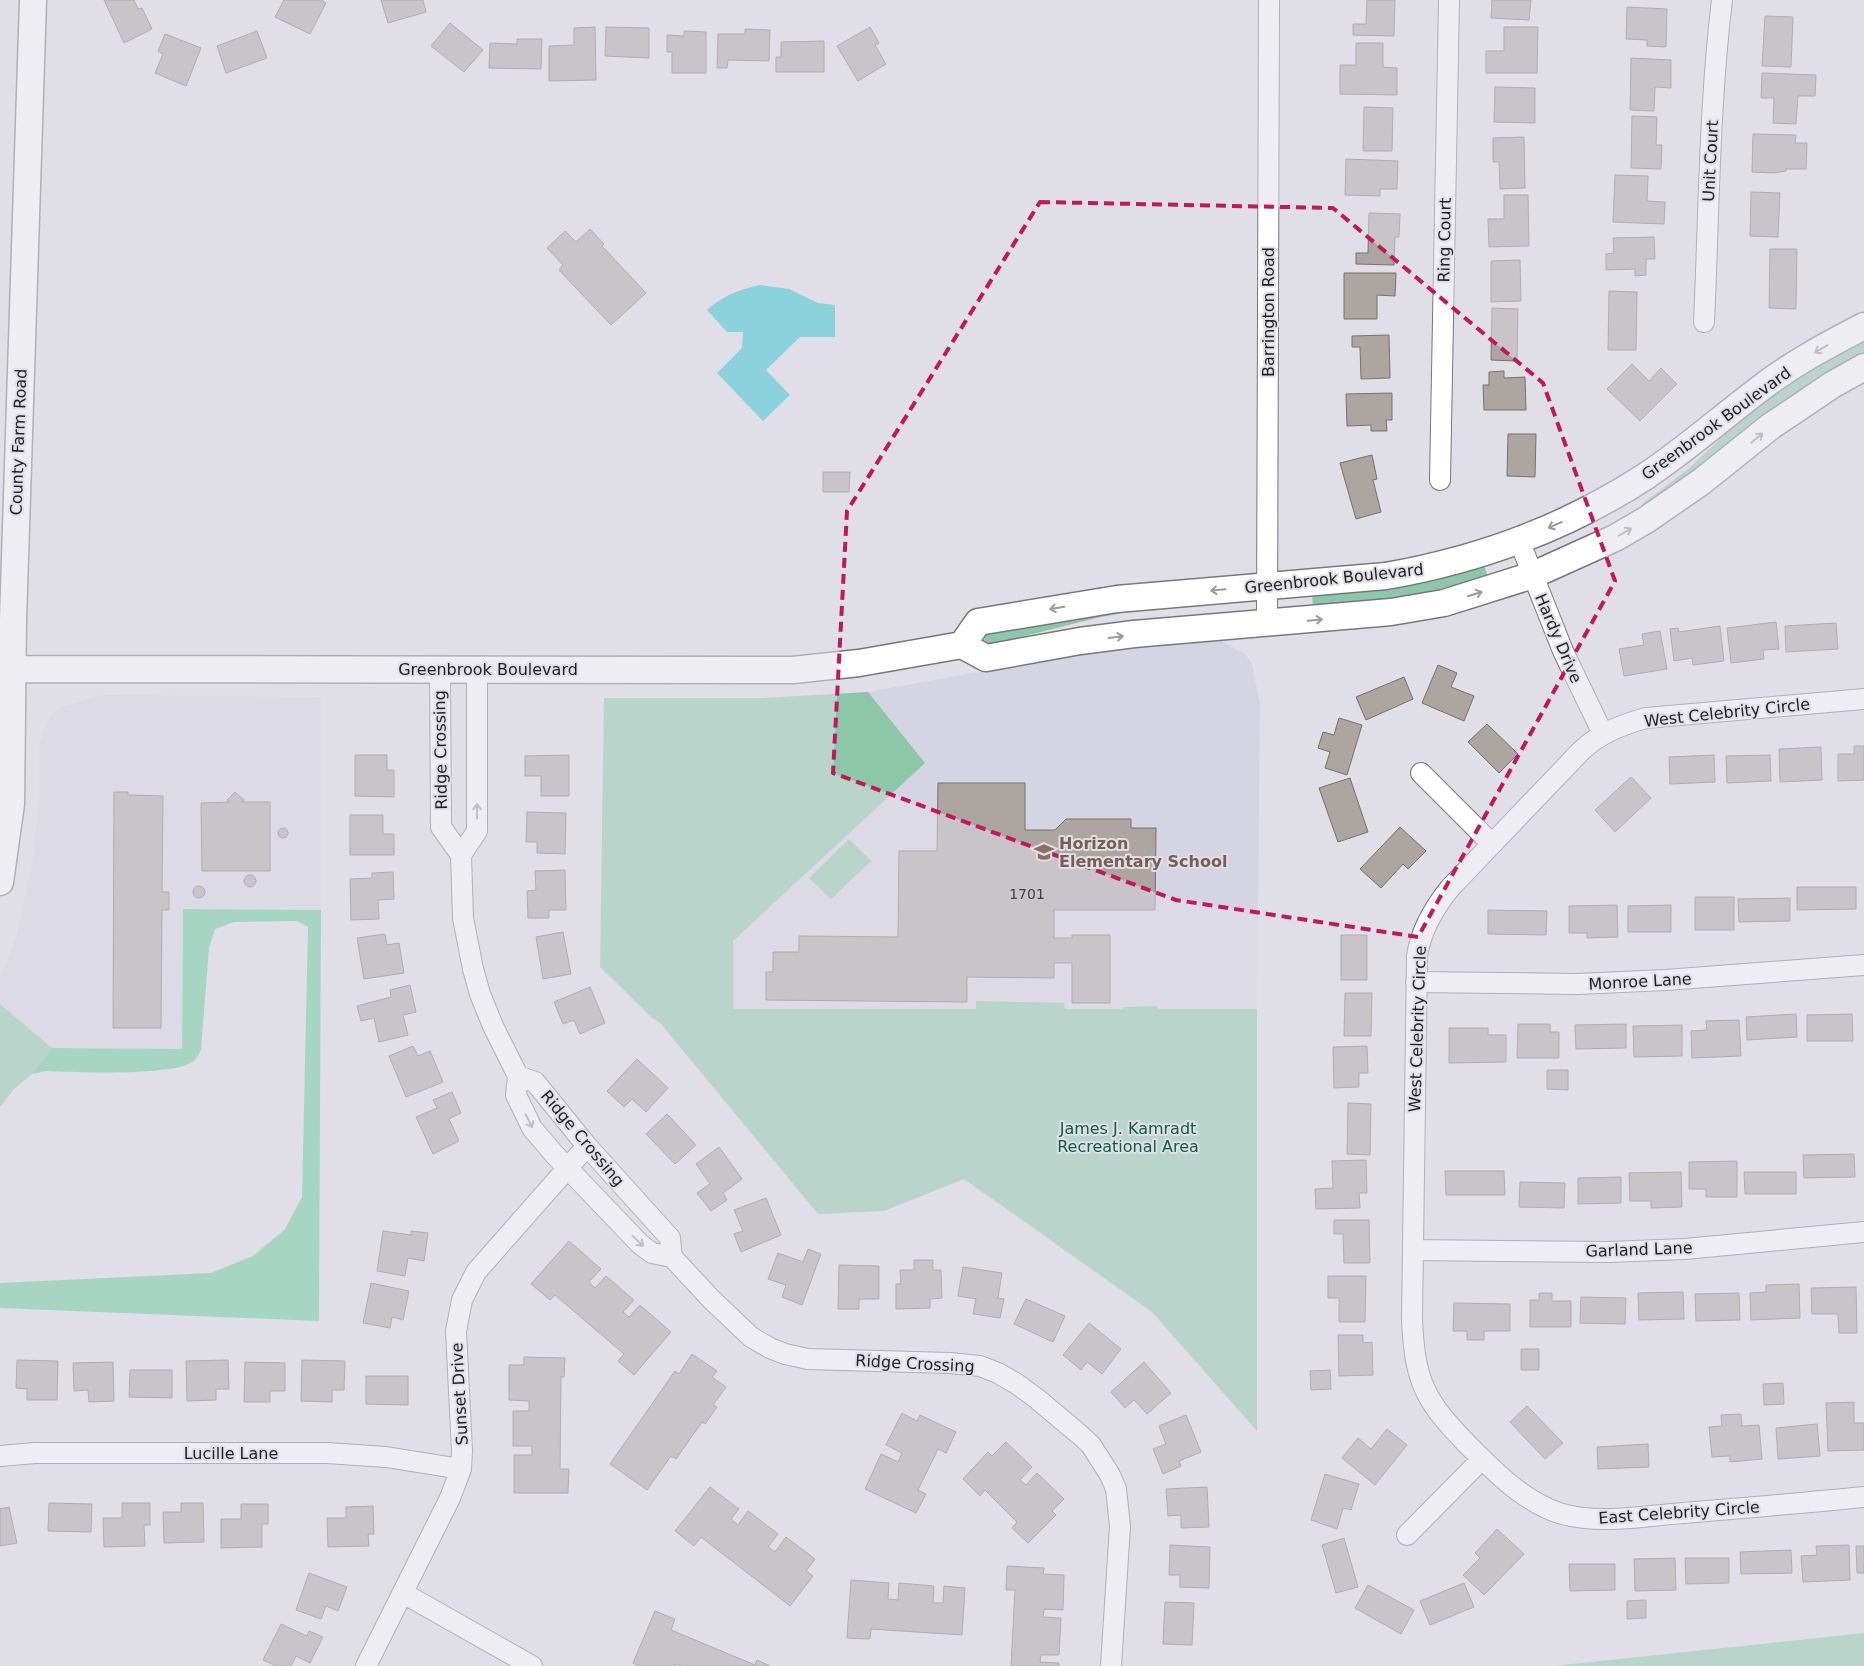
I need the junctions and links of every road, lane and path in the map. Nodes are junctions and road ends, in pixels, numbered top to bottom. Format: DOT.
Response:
graph roads {
  1 [pos="33,0"];
  2 [pos="1269,0"];
  3 [pos="1449,0"];
  4 [pos="1722,0"];
  5 [pos="1704,322"];
  6 [pos="1864,326"];
  7 [pos="1864,367"];
  8 [pos="1440,480"];
  9 [pos="1520,540"];
  10 [pos="1533,575"];
  11 [pos="1267,586"];
  12 [pos="1267,624"];
  13 [pos="962,645"];
  14 [pos="6,669"];
  15 [pos="440,670"];
  16 [pos="477,670"];
  17 [pos="1864,699"];
  18 [pos="1603,734"];
  19 [pos="1421,773"];
  20 [pos="1492,844"];
  21 [pos="461,855"];
  22 [pos="0,882"];
  23 [pos="1864,965"];
  24 [pos="1416,982"];
  25 [pos="518,1076"];
  26 [pos="587,1146"];
  27 [pos="567,1168"];
  28 [pos="1864,1232"];
  29 [pos="1413,1250"];
  30 [pos="672,1257"];
  31 [pos="0,1456"];
  32 [pos="1482,1458"];
  33 [pos="461,1469"];
  34 [pos="1864,1497"];
  35 [pos="1407,1536"];
  36 [pos="403,1593"];
  37 [pos="366,1666"];
  38 [pos="532,1666"];
  39 [pos="1111,1666"];
  1 -- 14 [label="main road, County Farm Road"];
  2 -- 11 [label="street, Barrington Road"];
  3 -- 8 [label="street, Ring Court"];
  4 -- 5 [label="street, Unit Court"];
  6 -- 9 [label="main road, Greenbrook Boulevard, one-way"];
  10 -- 7 [label="main road, one-way"];
  9 -- 10 [label="street, Hardy Drive"];
  9 -- 11 [label="main road, Greenbrook Boulevard"];
  12 -- 10 [label="main road, one-way"];
  10 -- 18 [label="street, Hardy Drive"];
  11 -- 12 [label="street, Barrington Road"];
  11 -- 13 [label="main road, Greenbrook Boulevard, one-way"];
  13 -- 12 [label="main road, one-way"];
  13 -- 16 [label="main road, Greenbrook Boulevard"];
  14 -- 15 [label="main road, Greenbrook Boulevard"];
  14 -- 22 [label="main road, County Farm Road"];
  15 -- 16 [label="main road, Greenbrook Boulevard"];
  15 -- 21 [label="street, Ridge Crossing"];
  21 -- 16 [label="street, one-way"];
  17 -- 18 [label="street, West Celebrity Circle"];
  18 -- 20 [label="street, West Celebrity Circle"];
  19 -- 20 [label="street"];
  20 -- 24 [label="street, West Celebrity Circle"];
  21 -- 25 [label="street, Ridge Crossing"];
  23 -- 24 [label="street, Monroe Lane"];
  24 -- 29 [label="street, West Celebrity Circle"];
  25 -- 26 [label="street, Ridge Crossing"];
  25 -- 27 [label="street, Ridge Crossing, one-way"];
  26 -- 27 [label="street, Sunset Drive"];
  26 -- 30 [label="street, Ridge Crossing"];
  27 -- 30 [label="street, Ridge Crossing, one-way"];
  27 -- 33 [label="street, Sunset Drive"];
  28 -- 29 [label="street, Garland Lane"];
  29 -- 32 [label="street, West Celebrity Circle"];
  30 -- 39 [label="street, Ridge Crossing"];
  31 -- 33 [label="street, Lucille Lane"];
  32 -- 34 [label="street, East Celebrity Circle"];
  32 -- 35 [label="street"];
  33 -- 36 [label="street, Sunset Drive"];
  36 -- 37 [label="street, Sunset Drive"];
  36 -- 38 [label="street"];
}
